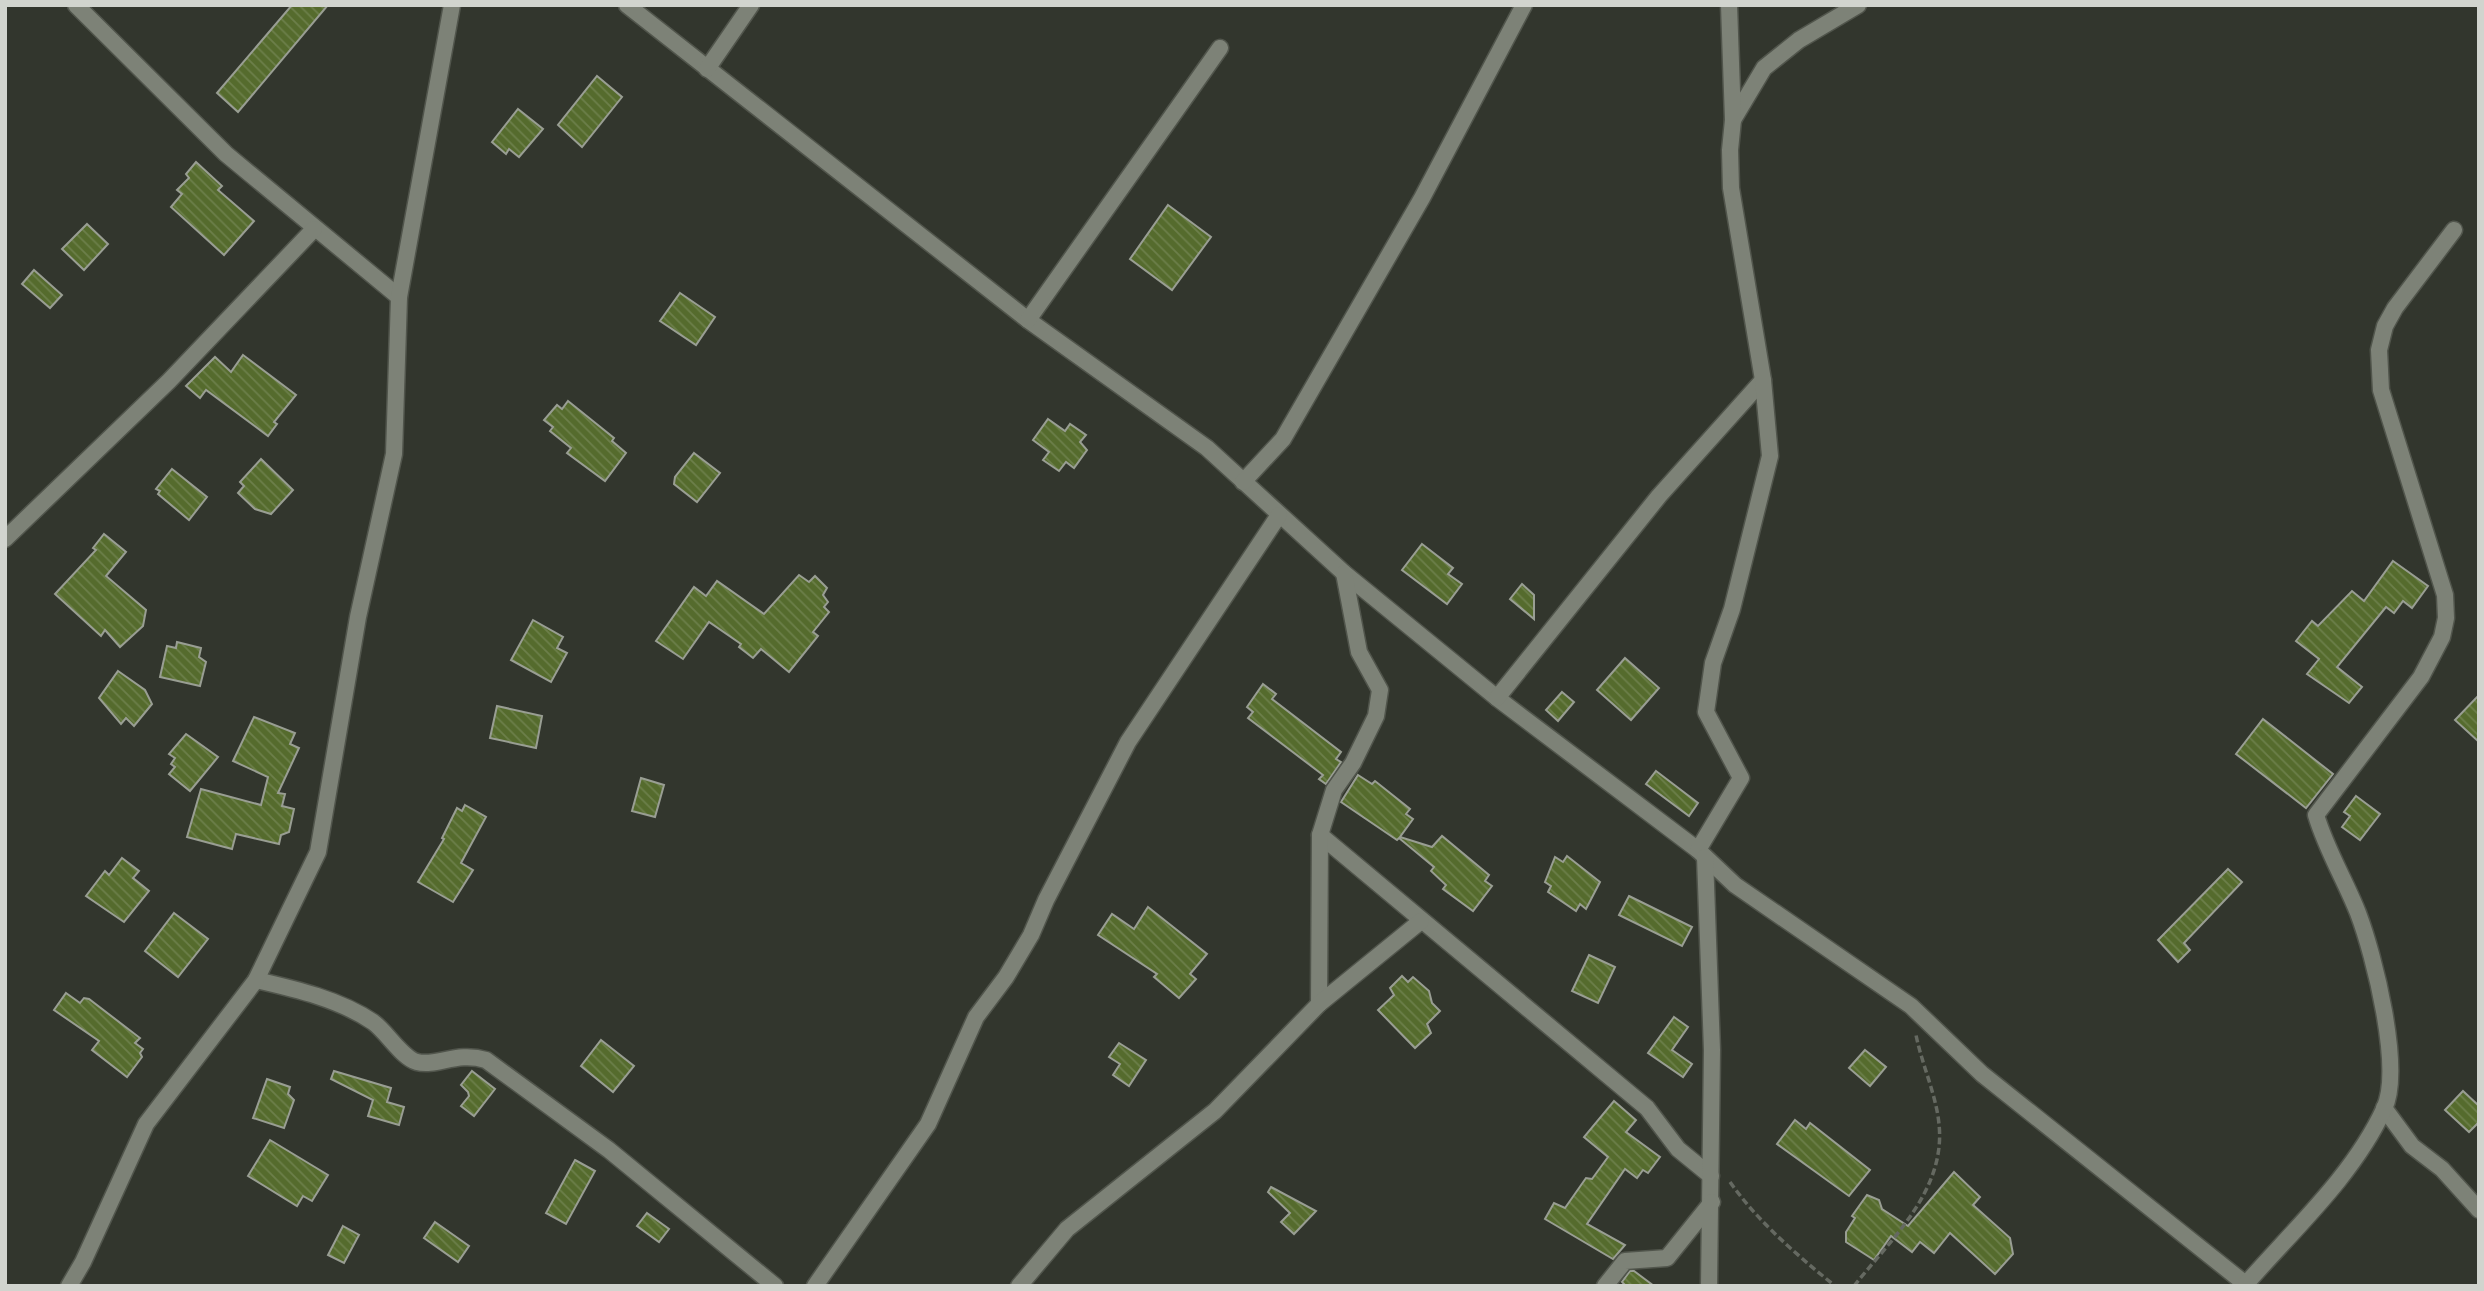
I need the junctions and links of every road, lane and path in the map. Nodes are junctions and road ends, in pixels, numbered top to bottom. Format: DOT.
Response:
graph roads {
  1 [pos="76,5"];
  2 [pos="453,5"];
  3 [pos="627,5"];
  4 [pos="751,5"];
  5 [pos="1524,5"];
  6 [pos="1729,5"];
  7 [pos="1858,5"];
  8 [pos="1220,48"];
  9 [pos="707,69"];
  10 [pos="1733,120"];
  11 [pos="314,229"];
  12 [pos="2454,230"];
  13 [pos="399,297"];
  14 [pos="1028,320"];
  15 [pos="1763,380"];
  16 [pos="1243,482"];
  17 [pos="1279,515"];
  18 [pos="5,540"];
  19 [pos="1345,573"];
  20 [pos="1497,698"];
  21 [pos="1320,835"];
  22 [pos="1702,854"];
  23 [pos="1421,921"];
  24 [pos="256,980"];
  25 [pos="1318,1004"];
  26 [pos="1911,1006"];
  27 [pos="2384,1108"];
  28 [pos="1711,1156"];
  29 [pos="1712,1176"];
  30 [pos="1712,1202"];
  31 [pos="2479,1210"];
  32 [pos="2247,1285"];
  33 [pos="69,1286"];
  34 [pos="775,1286"];
  35 [pos="815,1286"];
  36 [pos="1018,1286"];
  37 [pos="1605,1286"];
  38 [pos="1709,1286"];
  39 [pos="1835,1286"];
  40 [pos="1854,1286"];
  1 -- 11 [label="street"];
  2 -- 13 [label="street"];
  3 -- 9 [label="street"];
  4 -- 9 [label="street"];
  5 -- 16 [label="street"];
  6 -- 10 [label="street"];
  7 -- 10 [label="street"];
  8 -- 14 [label="street"];
  9 -- 14 [label="street"];
  10 -- 15 [label="street"];
  11 -- 13 [label="street"];
  11 -- 18 [label="street"];
  12 -- 27 [label="street"];
  13 -- 24 [label="street"];
  14 -- 16 [label="street"];
  15 -- 20 [label="street"];
  15 -- 22 [label="street"];
  16 -- 17 [label="street"];
  17 -- 19 [label="street"];
  17 -- 35 [label="street"];
  19 -- 20 [label="street"];
  19 -- 21 [label="street"];
  20 -- 22 [label="street"];
  21 -- 23 [label="street"];
  21 -- 25 [label="street"];
  22 -- 26 [label="street"];
  22 -- 28 [label="street"];
  23 -- 25 [label="street"];
  23 -- 29 [label="street"];
  24 -- 33 [label="street"];
  24 -- 34 [label="street"];
  25 -- 36 [label="street"];
  26 -- 32 [label="street"];
  26 -- 40 [label="path"];
  27 -- 31 [label="street"];
  27 -- 32 [label="street"];
  28 -- 29 [label="street"];
  28 -- 39 [label="path"];
  29 -- 30 [label="street"];
  30 -- 37 [label="street"];
  30 -- 38 [label="street"];
}
